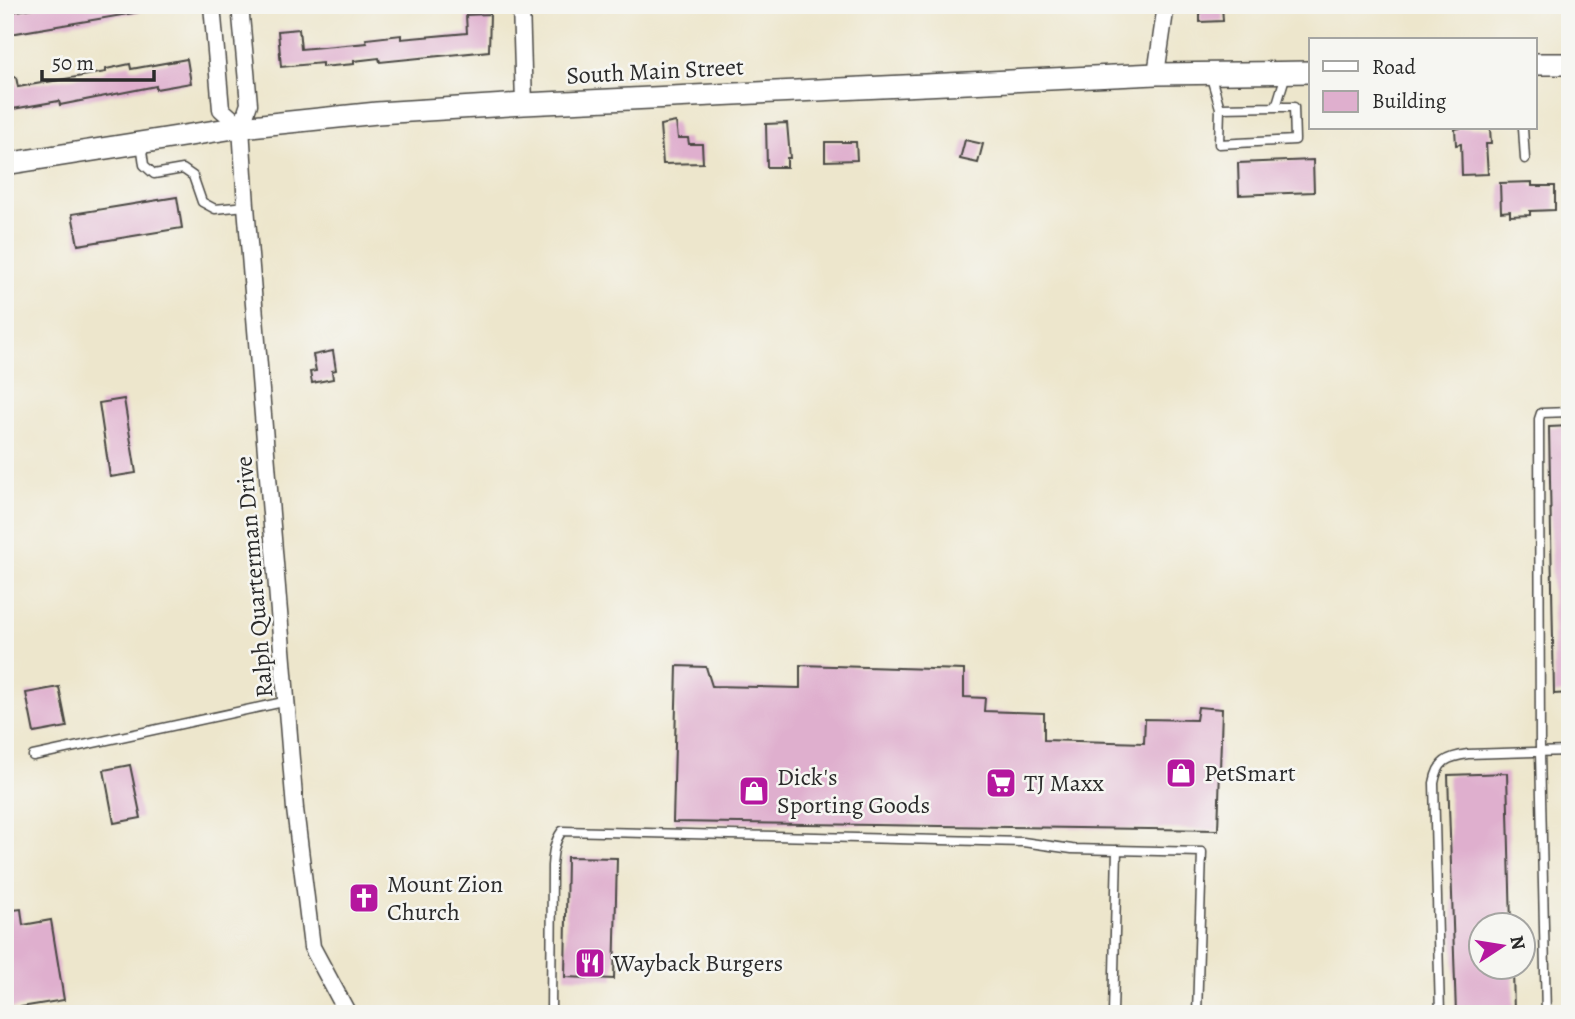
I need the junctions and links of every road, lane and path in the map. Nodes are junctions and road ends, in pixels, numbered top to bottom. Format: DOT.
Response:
graph roads {
  1 [pos="212,5"];
  2 [pos="240,5"];
  3 [pos="521,5"];
  4 [pos="1166,5"];
  5 [pos="1536,64"];
  6 [pos="1570,64"];
  7 [pos="1309,72"];
  8 [pos="1286,73"];
  9 [pos="1210,74"];
  10 [pos="1156,75"];
  11 [pos="524,104"];
  12 [pos="1276,107"];
  13 [pos="1220,108"];
  14 [pos="241,127"];
  15 [pos="1523,130"];
  16 [pos="141,143"];
  17 [pos="1525,159"];
  18 [pos="5,164"];
  19 [pos="246,206"];
  20 [pos="1570,412"];
  21 [pos="288,701"];
  22 [pos="1570,751"];
  23 [pos="1540,753"];
  24 [pos="33,756"];
  25 [pos="1117,850"];
  26 [pos="348,1014"];
  27 [pos="551,1014"];
  28 [pos="1113,1014"];
  29 [pos="1197,1014"];
  30 [pos="1440,1014"];
  31 [pos="1546,1014"];
  1 -- 14 [label="street"];
  2 -- 14 [label="street, Ralph Quarterman Drive"];
  3 -- 11 [label="street"];
  4 -- 10 [label="street"];
  5 -- 6 [label="street"];
  7 -- 8 [label="street, South Main Street"];
  8 -- 9 [label="street, South Main Street"];
  8 -- 12 [label="lane"];
  9 -- 10 [label="street, South Main Street"];
  9 -- 13 [label="lane"];
  10 -- 11 [label="street, South Main Street"];
  11 -- 14 [label="street, South Main Street"];
  12 -- 13 [label="lane"];
  12 -- 13 [label="lane"];
  14 -- 16 [label="street, South Main Street"];
  14 -- 19 [label="street, Ralph Quarterman Drive"];
  15 -- 17 [label="lane"];
  16 -- 18 [label="street, South Main Street"];
  16 -- 19 [label="lane"];
  19 -- 21 [label="street, Ralph Quarterman Drive"];
  20 -- 23 [label="lane"];
  21 -- 24 [label="lane"];
  21 -- 26 [label="street, Ralph Quarterman Drive"];
  22 -- 23 [label="lane"];
  23 -- 30 [label="lane"];
  23 -- 31 [label="lane"];
  25 -- 27 [label="lane"];
  25 -- 28 [label="lane"];
  25 -- 29 [label="lane"];
}
